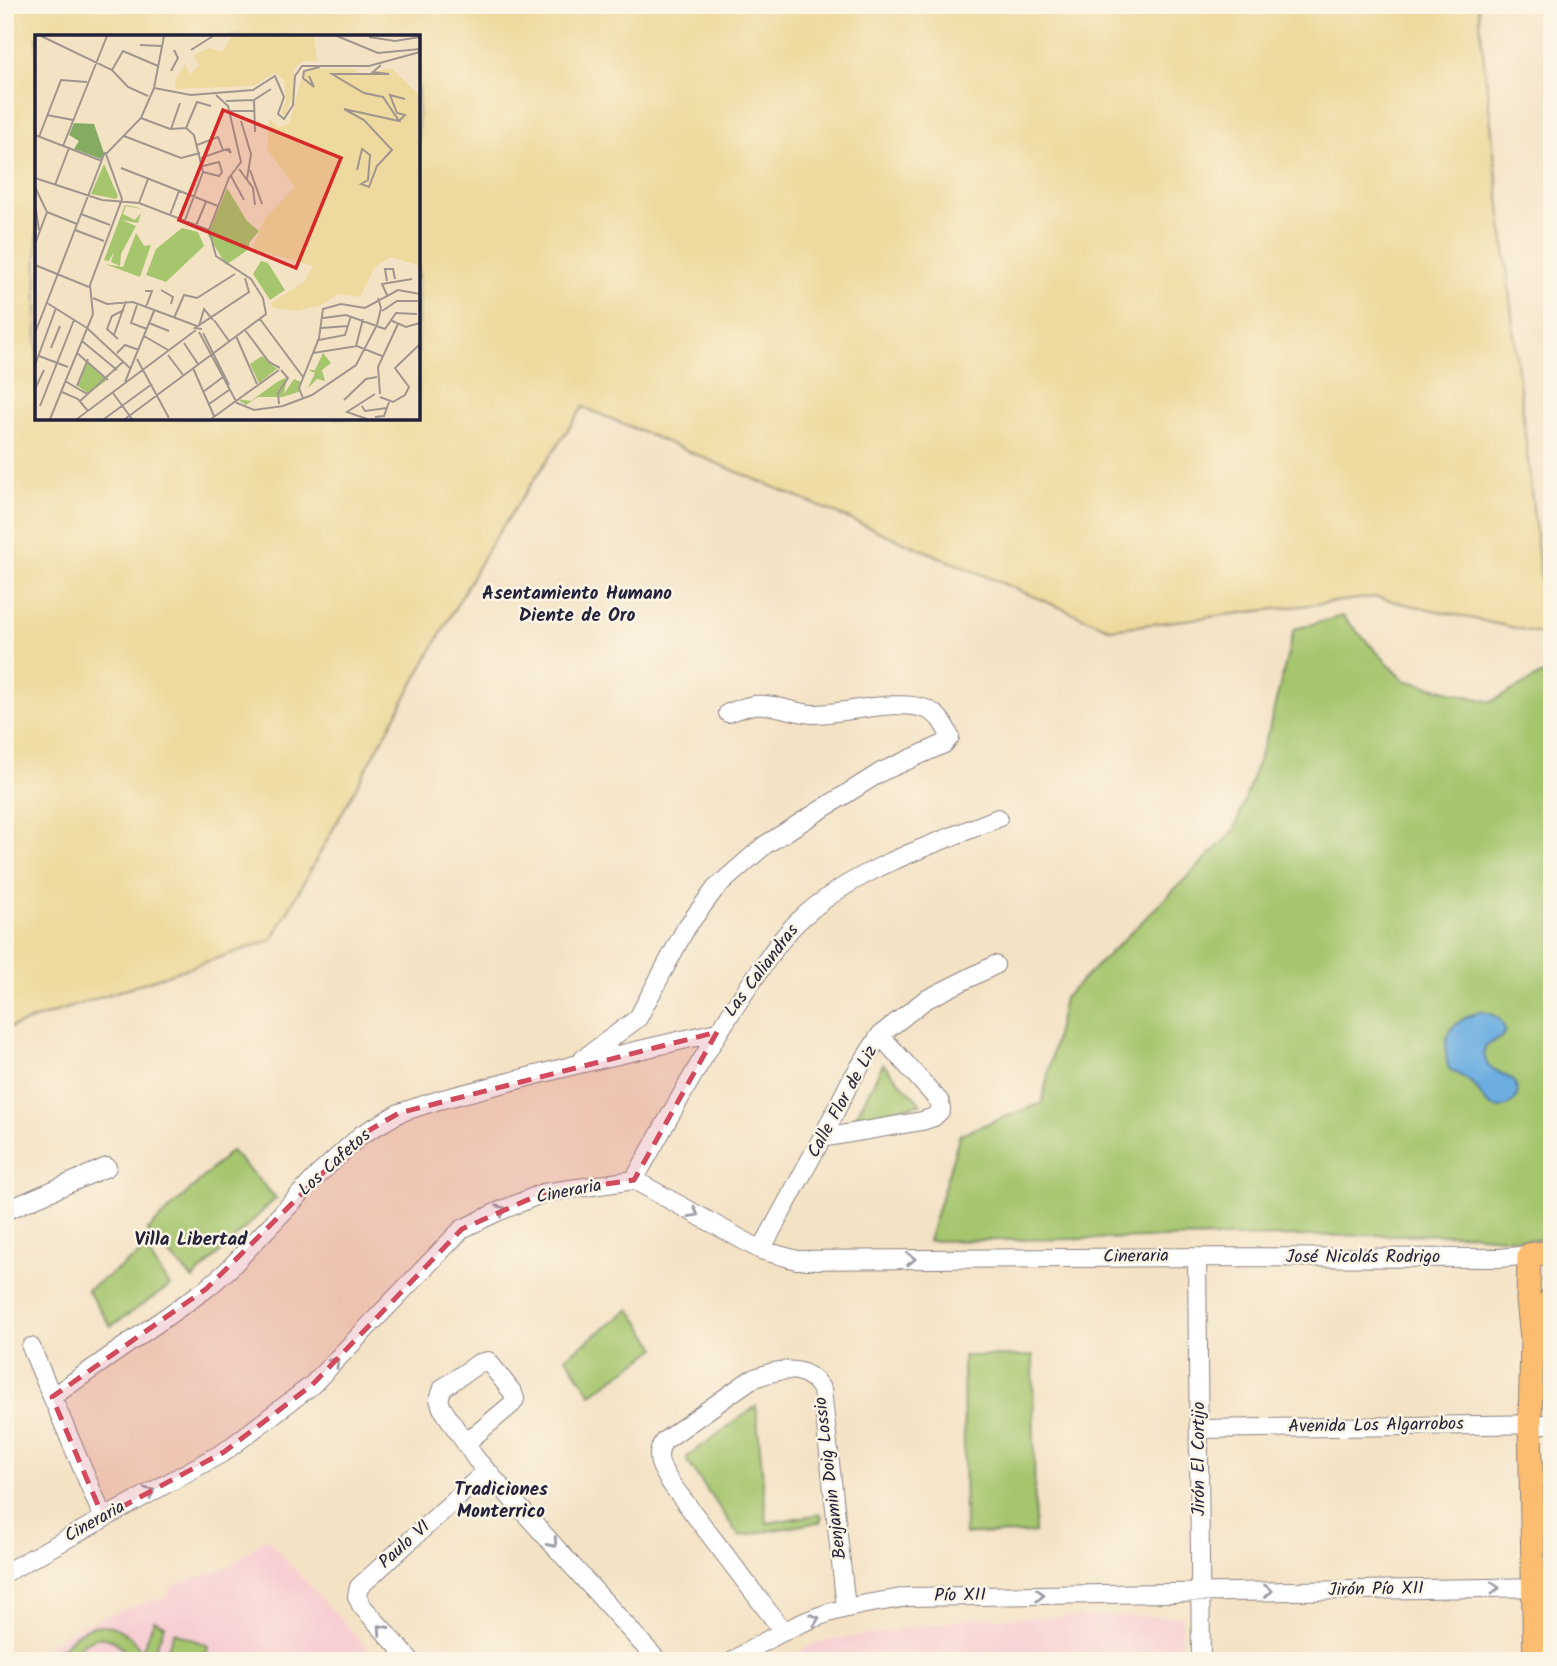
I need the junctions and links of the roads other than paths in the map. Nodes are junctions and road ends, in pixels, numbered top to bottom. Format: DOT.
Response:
graph roads {
  1 [pos="728,713"];
  2 [pos="998,818"];
  3 [pos="995,965"];
  4 [pos="717,1032"];
  5 [pos="880,1035"];
  6 [pos="575,1065"];
  7 [pos="822,1138"];
  8 [pos="107,1167"];
  9 [pos="634,1180"];
  10 [pos="5,1211"];
  11 [pos="761,1250"];
  12 [pos="1552,1252"];
  13 [pos="1528,1255"];
  14 [pos="1198,1257"];
  15 [pos="1552,1297"];
  16 [pos="1532,1338"];
  17 [pos="31,1347"];
  18 [pos="52,1396"];
  19 [pos="1541,1423"];
  20 [pos="1200,1429"];
  21 [pos="466,1443"];
  22 [pos="491,1474"];
  23 [pos="103,1517"];
  24 [pos="5,1573"];
  25 [pos="1543,1587"];
  26 [pos="1200,1592"];
  27 [pos="846,1608"];
  28 [pos="783,1632"];
  29 [pos="411,1661"];
  30 [pos="658,1661"];
  31 [pos="733,1661"];
  32 [pos="1201,1661"];
  33 [pos="1535,1661"];
  1 -- 6 [label="street"];
  2 -- 4 [label="street, Las Caliandras"];
  3 -- 5 [label="street, Calle Flor de Liz"];
  4 -- 6 [label="street, Los Cafetos"];
  4 -- 9 [label="street, Las Caliandras"];
  5 -- 7 [label="street, Calle Flor de Liz"];
  5 -- 7 [label="street"];
  6 -- 18 [label="street, Los Cafetos"];
  7 -- 11 [label="street, Calle Flor de Liz"];
  8 -- 10 [label="street"];
  9 -- 11 [label="street, Cineraria, one-way"];
  23 -- 9 [label="street, Cineraria, one-way"];
  11 -- 14 [label="street, Cineraria, one-way"];
  12 -- 13 [label="main road"];
  13 -- 14 [label="street, José Nicolás Rodrigo"];
  13 -- 16 [label="main road"];
  14 -- 20 [label="street, Jirón El Cortijo"];
  15 -- 16 [label="main road"];
  16 -- 19 [label="main road"];
  17 -- 18 [label="street"];
  18 -- 23 [label="street"];
  19 -- 20 [label="street, Avenida Los Algarrobos"];
  19 -- 25 [label="main road"];
  20 -- 26 [label="street, Jirón El Cortijo"];
  21 -- 21 [label="street"];
  21 -- 22 [label="street"];
  29 -- 22 [label="street, Paulo VI, one-way"];
  22 -- 30 [label="street, one-way"];
  23 -- 24 [label="street, Cineraria"];
  26 -- 25 [label="street, Jirón Pío XII, one-way"];
  25 -- 33 [label="main road"];
  27 -- 26 [label="street, Pío XII, one-way"];
  26 -- 32 [label="street, Jirón El Cortijo"];
  28 -- 27 [label="street, Pío XII, one-way"];
  27 -- 28 [label="street, Benjamin Doig Lossio"];
  28 -- 31 [label="street, Pío XII"];
}
